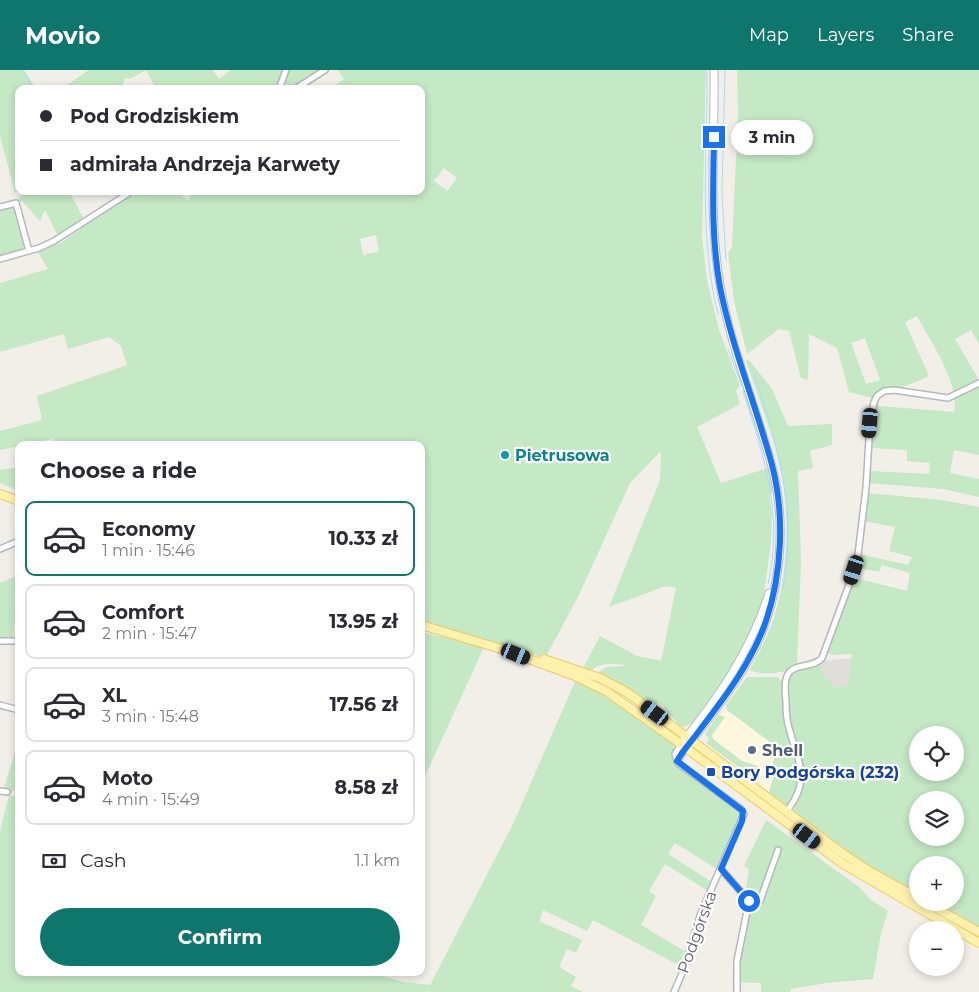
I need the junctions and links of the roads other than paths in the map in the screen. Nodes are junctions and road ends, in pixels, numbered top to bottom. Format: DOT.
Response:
graph roads {
  1 [pos="286,70"];
  2 [pos="325,70"];
  3 [pos="714,70"];
  4 [pos="280,85"];
  5 [pos="301,85"];
  6 [pos="126,195"];
  7 [pos="0,207"];
  8 [pos="30,251"];
  9 [pos="0,259"];
  10 [pos="979,384"];
  11 [pos="0,494"];
  12 [pos="15,500"];
  13 [pos="15,543"];
  14 [pos="0,549"];
  15 [pos="776,573"];
  16 [pos="425,626"];
  17 [pos="15,640"];
  18 [pos="0,641"];
  19 [pos="505,650"];
  20 [pos="0,705"];
  21 [pos="15,709"];
  22 [pos="699,731"];
  23 [pos="690,738"];
  24 [pos="683,746"];
  25 [pos="705,749"];
  26 [pos="0,790"];
  27 [pos="8,792"];
  28 [pos="787,811"];
  29 [pos="778,850"];
  30 [pos="721,869"];
  31 [pos="909,893"];
  32 [pos="749,901"];
  33 [pos="941,911"];
  34 [pos="979,932"];
  35 [pos="979,943"];
  36 [pos="674,992"];
  37 [pos="737,992"];
  1 -- 4 [label="street"];
  2 -- 5 [label="street"];
  3 -- 15 [label="main road"];
  6 -- 8 [label="street"];
  7 -- 8 [label="street"];
  8 -- 9 [label="street"];
  10 -- 28 [label="street"];
  11 -- 12 [label="main road"];
  13 -- 14 [label="street"];
  15 -- 22 [label="main road"];
  15 -- 23 [label="main road"];
  16 -- 19 [label="main road"];
  17 -- 18 [label="street"];
  19 -- 23 [label="main road"];
  19 -- 24 [label="main road"];
  20 -- 21 [label="street"];
  22 -- 23 [label="main road"];
  22 -- 25 [label="main road"];
  23 -- 24 [label="main road"];
  23 -- 25 [label="main road"];
  24 -- 30 [label="street, Podgórska"];
  24 -- 35 [label="main road"];
  25 -- 28 [label="main road"];
  26 -- 27 [label="street"];
  28 -- 31 [label="main road"];
  29 -- 32 [label="street"];
  30 -- 32 [label="street"];
  30 -- 36 [label="street, Podgórska"];
  32 -- 37 [label="street"];
  33 -- 34 [label="main road"];
}
